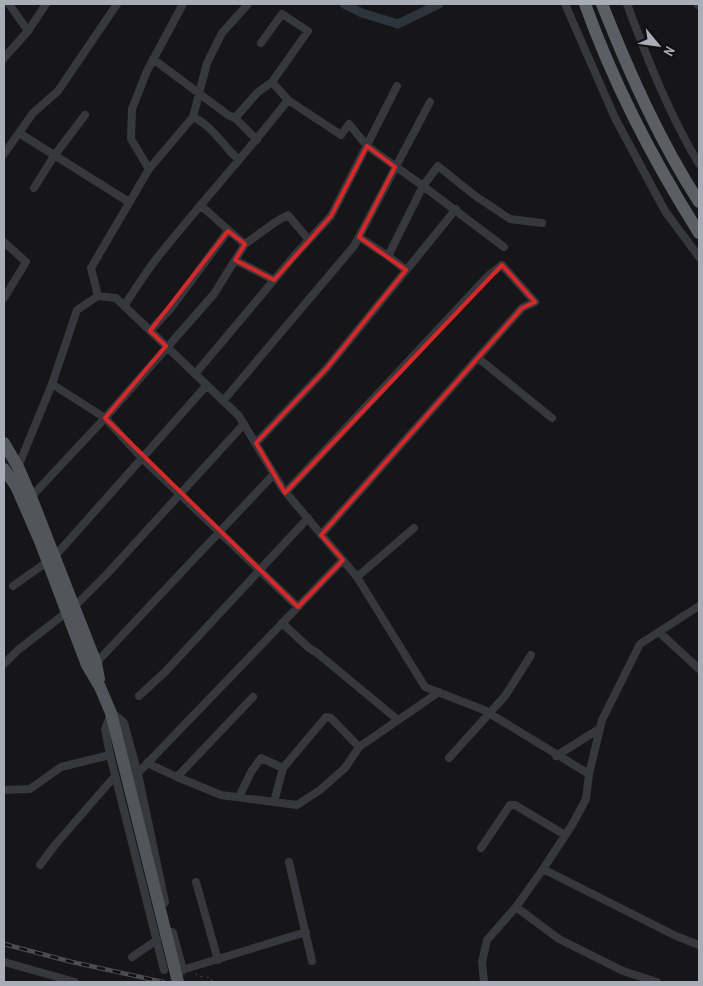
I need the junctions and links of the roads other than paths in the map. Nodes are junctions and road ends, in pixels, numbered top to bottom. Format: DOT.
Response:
graph roads {
  1 [pos="9,4"];
  2 [pos="46,4"];
  3 [pos="117,4"];
  4 [pos="183,4"];
  5 [pos="248,4"];
  6 [pos="566,4"];
  7 [pos="584,4"];
  8 [pos="602,4"];
  9 [pos="627,4"];
  10 [pos="28,31"];
  11 [pos="261,44"];
  12 [pos="4,58"];
  13 [pos="154,59"];
  14 [pos="272,82"];
  15 [pos="397,86"];
  16 [pos="200,93"];
  17 [pos="288,100"];
  18 [pos="430,102"];
  19 [pos="85,115"];
  20 [pos="193,117"];
  21 [pos="235,118"];
  22 [pos="19,133"];
  23 [pos="257,140"];
  24 [pos="366,146"];
  25 [pos="4,154"];
  26 [pos="54,156"];
  27 [pos="239,159"];
  28 [pos="699,164"];
  29 [pos="396,168"];
  30 [pos="149,169"];
  31 [pos="423,186"];
  32 [pos="34,188"];
  33 [pos="129,202"];
  34 [pos="699,202"];
  35 [pos="200,206"];
  36 [pos="456,209"];
  37 [pos="542,223"];
  38 [pos="228,231"];
  39 [pos="699,233"];
  40 [pos="359,237"];
  41 [pos="309,240"];
  42 [pos="4,242"];
  43 [pos="245,244"];
  44 [pos="504,247"];
  45 [pos="388,256"];
  46 [pos="699,257"];
  47 [pos="235,260"];
  48 [pos="406,270"];
  49 [pos="274,280"];
  50 [pos="98,296"];
  51 [pos="4,298"];
  52 [pos="124,306"];
  53 [pos="150,331"];
  54 [pos="166,346"];
  55 [pos="478,358"];
  56 [pos="195,374"];
  57 [pos="52,384"];
  58 [pos="206,385"];
  59 [pos="224,401"];
  60 [pos="105,418"];
  61 [pos="552,418"];
  62 [pos="244,424"];
  63 [pos="4,443"];
  64 [pos="256,444"];
  65 [pos="142,458"];
  66 [pos="18,467"];
  67 [pos="4,470"];
  68 [pos="274,474"];
  69 [pos="286,492"];
  70 [pos="181,493"];
  71 [pos="31,497"];
  72 [pos="308,518"];
  73 [pos="414,528"];
  74 [pos="219,533"];
  75 [pos="321,535"];
  76 [pos="51,559"];
  77 [pos="343,560"];
  78 [pos="258,571"];
  79 [pos="357,577"];
  80 [pos="13,586"];
  81 [pos="699,606"];
  82 [pos="298,607"];
  83 [pos="71,609"];
  84 [pos="282,623"];
  85 [pos="659,632"];
  86 [pos="530,655"];
  87 [pos="96,663"];
  88 [pos="4,664"];
  89 [pos="699,670"];
  90 [pos="100,687"];
  91 [pos="439,692"];
  92 [pos="139,696"];
  93 [pos="253,697"];
  94 [pos="490,714"];
  95 [pos="113,718"];
  96 [pos="398,720"];
  97 [pos="600,729"];
  98 [pos="359,747"];
  99 [pos="110,755"];
  100 [pos="556,756"];
  101 [pos="449,758"];
  102 [pos="147,763"];
  103 [pos="283,768"];
  104 [pos="137,774"];
  105 [pos="589,774"];
  106 [pos="115,776"];
  107 [pos="177,777"];
  108 [pos="4,790"];
  109 [pos="239,798"];
  110 [pos="274,802"];
  111 [pos="565,835"];
  112 [pos="481,848"];
  113 [pos="289,862"];
  114 [pos="40,865"];
  115 [pos="543,869"];
  116 [pos="196,882"];
  117 [pos="516,907"];
  118 [pos="306,932"];
  119 [pos="157,940"];
  120 [pos="699,945"];
  121 [pos="132,957"];
  122 [pos="218,960"];
  123 [pos="312,961"];
  124 [pos="4,962"];
  125 [pos="175,974"];
  126 [pos="75,982"];
  127 [pos="484,982"];
  128 [pos="657,982"];
  1 -- 10 [label="street"];
  2 -- 10 [label="street"];
  3 -- 22 [label="street"];
  4 -- 13 [label="street"];
  5 -- 16 [label="street"];
  6 -- 46 [label="street"];
  7 -- 39 [label="highway"];
  8 -- 34 [label="highway"];
  9 -- 28 [label="street"];
  10 -- 12 [label="street"];
  11 -- 14 [label="street"];
  13 -- 16 [label="street"];
  13 -- 30 [label="street"];
  14 -- 17 [label="street"];
  14 -- 21 [label="street"];
  15 -- 24 [label="street"];
  16 -- 20 [label="street"];
  16 -- 21 [label="street"];
  17 -- 23 [label="street"];
  17 -- 24 [label="street"];
  18 -- 29 [label="street"];
  19 -- 26 [label="street"];
  20 -- 27 [label="street"];
  20 -- 30 [label="street"];
  21 -- 23 [label="street"];
  22 -- 25 [label="street"];
  22 -- 26 [label="street"];
  23 -- 27 [label="street"];
  24 -- 29 [label="street"];
  24 -- 41 [label="street"];
  26 -- 32 [label="street"];
  26 -- 33 [label="street"];
  27 -- 35 [label="street"];
  29 -- 31 [label="street"];
  29 -- 40 [label="street"];
  30 -- 33 [label="street"];
  31 -- 36 [label="street"];
  31 -- 37 [label="street"];
  31 -- 45 [label="street"];
  33 -- 50 [label="street"];
  35 -- 38 [label="street"];
  35 -- 52 [label="street"];
  36 -- 44 [label="street"];
  36 -- 48 [label="street"];
  38 -- 43 [label="street"];
  38 -- 53 [label="street"];
  40 -- 45 [label="street"];
  40 -- 59 [label="street"];
  41 -- 43 [label="street"];
  41 -- 49 [label="street"];
  42 -- 51 [label="street"];
  43 -- 47 [label="street"];
  45 -- 48 [label="street"];
  47 -- 49 [label="street"];
  47 -- 54 [label="street"];
  48 -- 64 [label="street"];
  49 -- 56 [label="street"];
  50 -- 52 [label="street"];
  50 -- 57 [label="street"];
  52 -- 53 [label="street"];
  53 -- 54 [label="street"];
  54 -- 56 [label="street"];
  54 -- 60 [label="street"];
  55 -- 61 [label="street"];
  55 -- 69 [label="street"];
  55 -- 75 [label="street"];
  56 -- 58 [label="street"];
  57 -- 60 [label="street"];
  57 -- 66 [label="street"];
  58 -- 59 [label="street"];
  58 -- 65 [label="street"];
  59 -- 62 [label="street"];
  60 -- 65 [label="street"];
  60 -- 71 [label="street"];
  62 -- 64 [label="street"];
  62 -- 70 [label="street"];
  63 -- 66 [label="main road"];
  64 -- 68 [label="street"];
  65 -- 70 [label="street"];
  65 -- 76 [label="street"];
  66 -- 71 [label="main road"];
  67 -- 76 [label="main road"];
  68 -- 69 [label="street"];
  68 -- 74 [label="street"];
  69 -- 72 [label="street"];
  70 -- 74 [label="street"];
  70 -- 83 [label="street"];
  71 -- 76 [label="main road"];
  72 -- 75 [label="street"];
  72 -- 78 [label="street"];
  73 -- 79 [label="street"];
  74 -- 78 [label="street"];
  74 -- 87 [label="street"];
  75 -- 77 [label="street"];
  76 -- 80 [label="street"];
  76 -- 83 [label="main road"];
  77 -- 79 [label="street"];
  77 -- 82 [label="street"];
  78 -- 82 [label="street"];
  78 -- 92 [label="street"];
  79 -- 91 [label="street"];
  81 -- 85 [label="street"];
  82 -- 84 [label="street"];
  83 -- 87 [label="main road"];
  83 -- 88 [label="street"];
  83 -- 90 [label="main road"];
  84 -- 96 [label="street"];
  84 -- 102 [label="street"];
  85 -- 89 [label="street"];
  85 -- 97 [label="street"];
  86 -- 94 [label="street"];
  87 -- 90 [label="main road"];
  90 -- 95 [label="main road"];
  91 -- 94 [label="street"];
  91 -- 96 [label="street"];
  93 -- 107 [label="street"];
  94 -- 100 [label="street"];
  94 -- 101 [label="street"];
  95 -- 99 [label="street"];
  95 -- 104 [label="street"];
  95 -- 125 [label="main road"];
  96 -- 98 [label="street"];
  97 -- 100 [label="street"];
  97 -- 105 [label="street"];
  98 -- 103 [label="street"];
  98 -- 110 [label="street"];
  99 -- 106 [label="street"];
  99 -- 108 [label="street"];
  100 -- 105 [label="street"];
  102 -- 104 [label="street"];
  102 -- 107 [label="street"];
  103 -- 109 [label="street"];
  103 -- 110 [label="street"];
  104 -- 125 [label="street"];
  105 -- 111 [label="street"];
  106 -- 114 [label="street"];
  106 -- 119 [label="street"];
  107 -- 109 [label="street"];
  109 -- 110 [label="street"];
  111 -- 112 [label="street"];
  111 -- 115 [label="street"];
  113 -- 118 [label="street"];
  115 -- 117 [label="street"];
  115 -- 120 [label="street"];
  116 -- 122 [label="street"];
  117 -- 127 [label="street"];
  117 -- 128 [label="street"];
  118 -- 122 [label="street"];
  118 -- 123 [label="street"];
  119 -- 121 [label="street"];
  119 -- 125 [label="street"];
  122 -- 125 [label="street"];
  124 -- 126 [label="street"];
}
